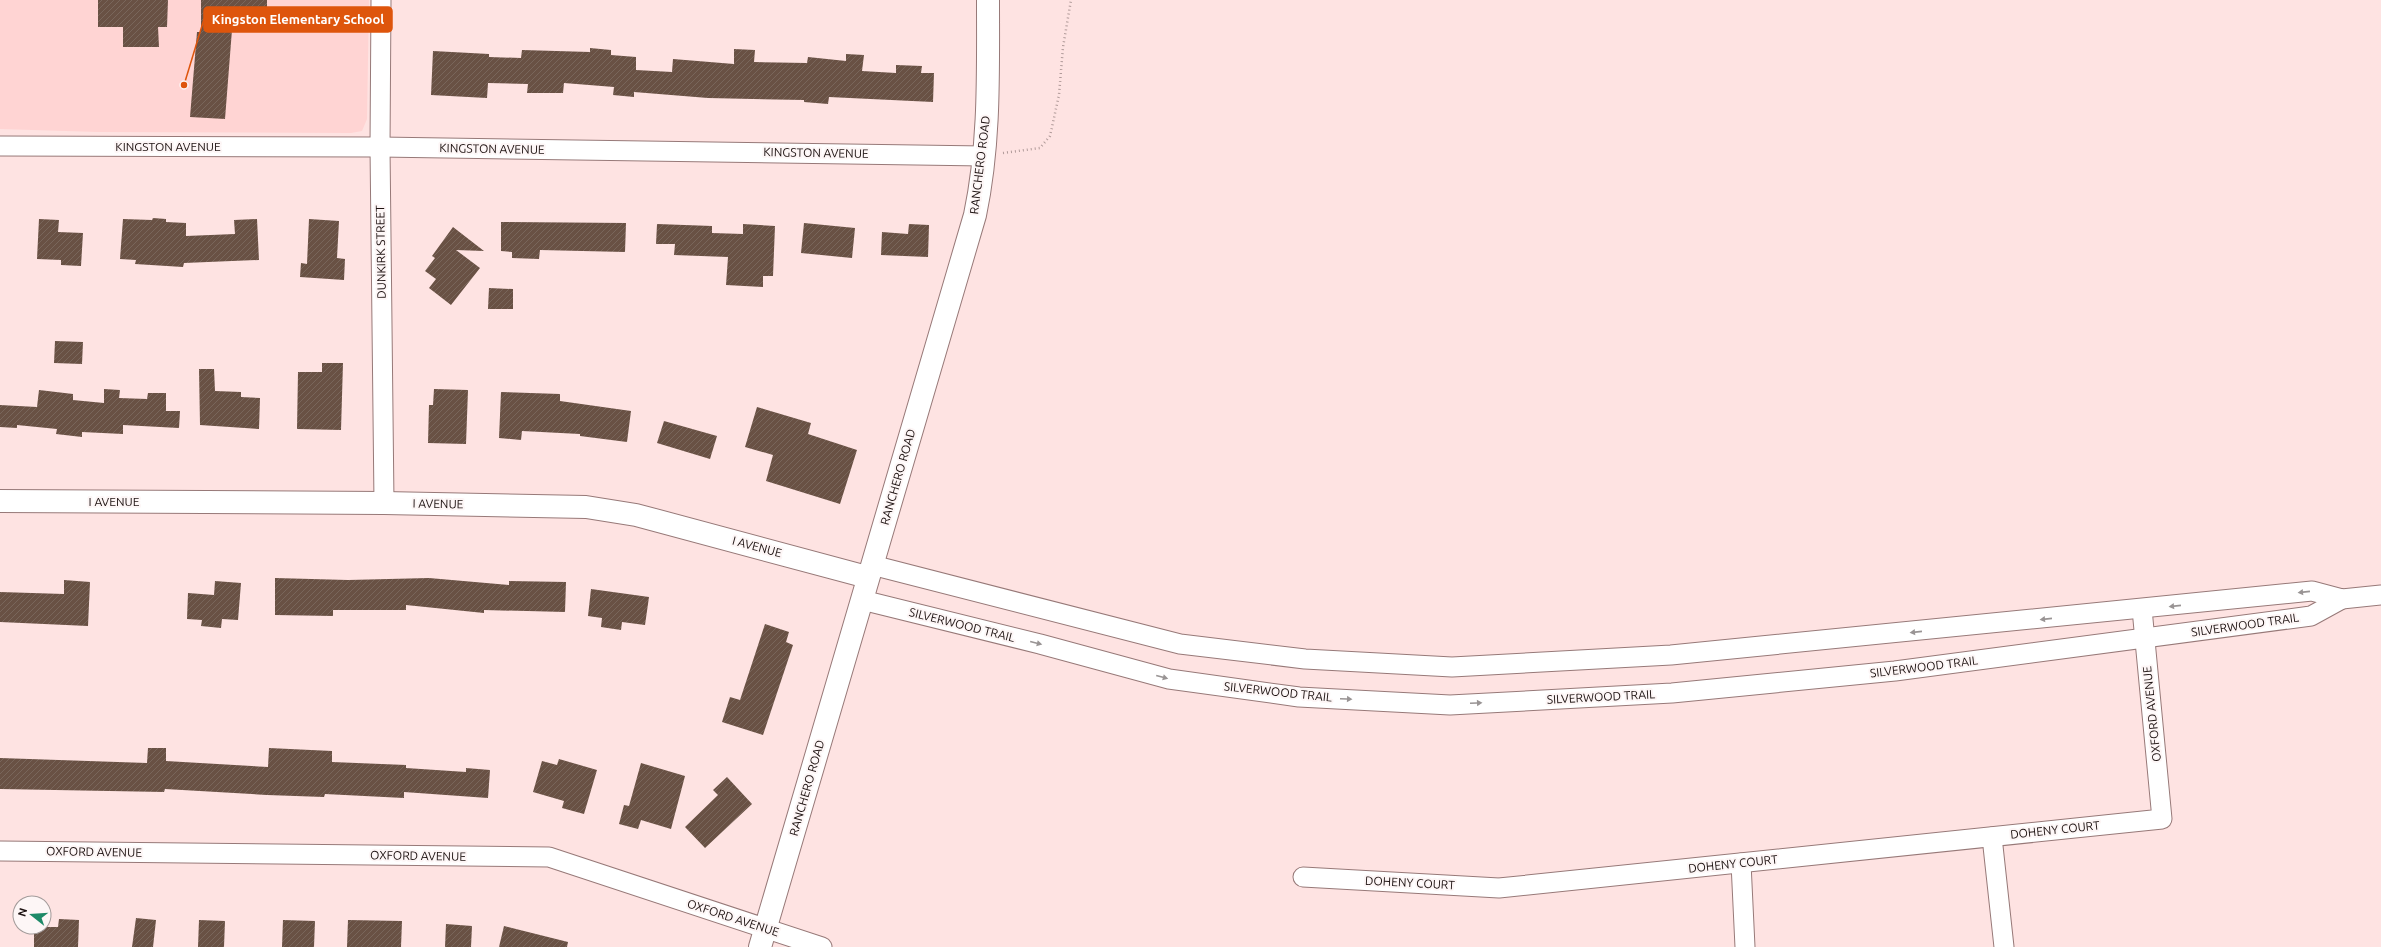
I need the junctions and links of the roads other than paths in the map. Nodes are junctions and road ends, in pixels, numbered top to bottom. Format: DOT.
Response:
graph roads {
  1 [pos="381,0"];
  2 [pos="988,0"];
  3 [pos="0,146"];
  4 [pos="380,147"];
  5 [pos="984,156"];
  6 [pos="0,501"];
  7 [pos="384,503"];
  8 [pos="870,571"];
  9 [pos="2381,595"];
  10 [pos="2342,599"];
  11 [pos="862,600"];
  12 [pos="2142,609"];
  13 [pos="2144,639"];
  14 [pos="2162,819"];
  15 [pos="1992,837"];
  16 [pos="0,851"];
  17 [pos="1741,863"];
  18 [pos="1304,877"];
  19 [pos="763,938"];
  20 [pos="822,947"];
  21 [pos="1745,947"];
  22 [pos="2004,947"];
  1 -- 4 [label="street, DUNKIRK STREET"];
  2 -- 5 [label="main road, RANCHERO ROAD"];
  3 -- 4 [label="street, KINGSTON AVENUE"];
  4 -- 5 [label="street, KINGSTON AVENUE"];
  4 -- 7 [label="street, DUNKIRK STREET"];
  5 -- 8 [label="main road, RANCHERO ROAD"];
  6 -- 7 [label="main road, I AVENUE"];
  7 -- 8 [label="main road, I AVENUE"];
  8 -- 11 [label="main road, RANCHERO ROAD"];
  12 -- 8 [label="street, SILVERWOOD TRAIL, one-way"];
  9 -- 10 [label="street, SILVERWOOD TRAIL"];
  10 -- 12 [label="street, SILVERWOOD TRAIL, one-way"];
  10 -- 13 [label="street, SILVERWOOD TRAIL"];
  11 -- 13 [label="street, SILVERWOOD TRAIL, one-way"];
  11 -- 19 [label="main road, RANCHERO ROAD"];
  12 -- 13 [label="street, OXFORD AVENUE"];
  13 -- 14 [label="street, OXFORD AVENUE"];
  14 -- 15 [label="street, DOHENY COURT"];
  15 -- 17 [label="street, DOHENY COURT"];
  15 -- 22 [label="street"];
  16 -- 19 [label="street, OXFORD AVENUE"];
  17 -- 18 [label="street, DOHENY COURT"];
  17 -- 21 [label="street"];
  19 -- 20 [label="street, OXFORD AVENUE"];
}
